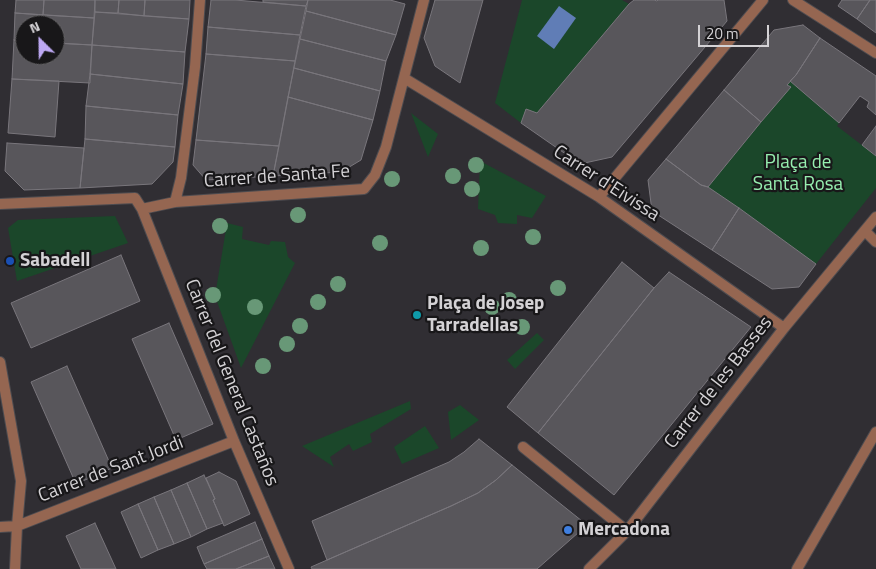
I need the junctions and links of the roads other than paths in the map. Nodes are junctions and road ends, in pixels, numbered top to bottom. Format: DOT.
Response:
graph roads {
  1 [pos="200,0"];
  2 [pos="424,0"];
  3 [pos="764,0"];
  4 [pos="797,1"];
  5 [pos="876,53"];
  6 [pos="404,78"];
  7 [pos="599,197"];
  8 [pos="175,202"];
  9 [pos="0,204"];
  10 [pos="142,209"];
  11 [pos="876,217"];
  12 [pos="865,231"];
  13 [pos="876,242"];
  14 [pos="784,328"];
  15 [pos="0,362"];
  16 [pos="876,432"];
  17 [pos="234,441"];
  18 [pos="523,447"];
  19 [pos="17,526"];
  20 [pos="0,527"];
  21 [pos="627,531"];
  22 [pos="15,569"];
  23 [pos="289,569"];
  24 [pos="589,569"];
  25 [pos="796,569"];
  1 -- 8 [label="street"];
  2 -- 6 [label="street, Carrer de Santa Fe"];
  3 -- 7 [label="street"];
  4 -- 5 [label="street"];
  6 -- 7 [label="street, Carrer d'Eivissa"];
  6 -- 8 [label="street, Carrer de Santa Fe"];
  7 -- 14 [label="street, Carrer d'Eivissa"];
  8 -- 10 [label="street, Carrer de Santa Fe"];
  9 -- 10 [label="street"];
  10 -- 17 [label="street, Carrer del General Castaños"];
  11 -- 12 [label="street, Carrer de les Basses"];
  12 -- 13 [label="street"];
  12 -- 14 [label="street, Carrer de les Basses"];
  14 -- 21 [label="street, Carrer de les Basses"];
  15 -- 19 [label="street"];
  16 -- 25 [label="street"];
  17 -- 19 [label="street, Carrer de Sant Jordi"];
  17 -- 23 [label="street, Carrer del General Castaños"];
  18 -- 21 [label="street"];
  19 -- 20 [label="street, Carrer de Sant Jordi"];
  19 -- 22 [label="street"];
  21 -- 24 [label="street, Carrer de les Basses"];
}
